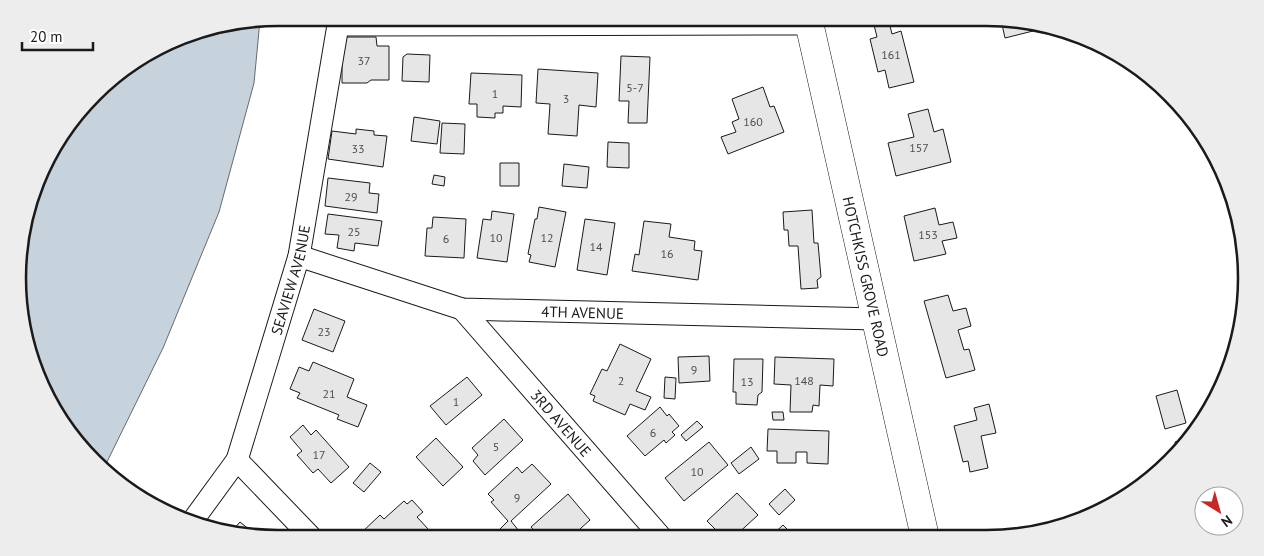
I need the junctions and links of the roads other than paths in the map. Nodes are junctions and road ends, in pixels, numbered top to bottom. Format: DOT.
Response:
graph roads {
  1 [pos="337,26"];
  2 [pos="809,26"];
  3 [pos="299,256"];
  4 [pos="462,309"];
  5 [pos="876,319"];
  6 [pos="237,460"];
  7 [pos="196,516"];
  8 [pos="304,530"];
  9 [pos="655,530"];
  10 [pos="924,530"];
  1 -- 3 [label="street, SEAVIEW AVENUE"];
  2 -- 5 [label="main road, HOTCHKISS GROVE ROAD"];
  3 -- 4 [label="street, 4TH AVENUE"];
  3 -- 6 [label="street, SEAVIEW AVENUE"];
  4 -- 5 [label="street, 4TH AVENUE"];
  4 -- 9 [label="street, 3RD AVENUE"];
  5 -- 10 [label="main road, HOTCHKISS GROVE ROAD"];
  6 -- 7 [label="street, SEAVIEW AVENUE"];
  6 -- 8 [label="street"];
}
